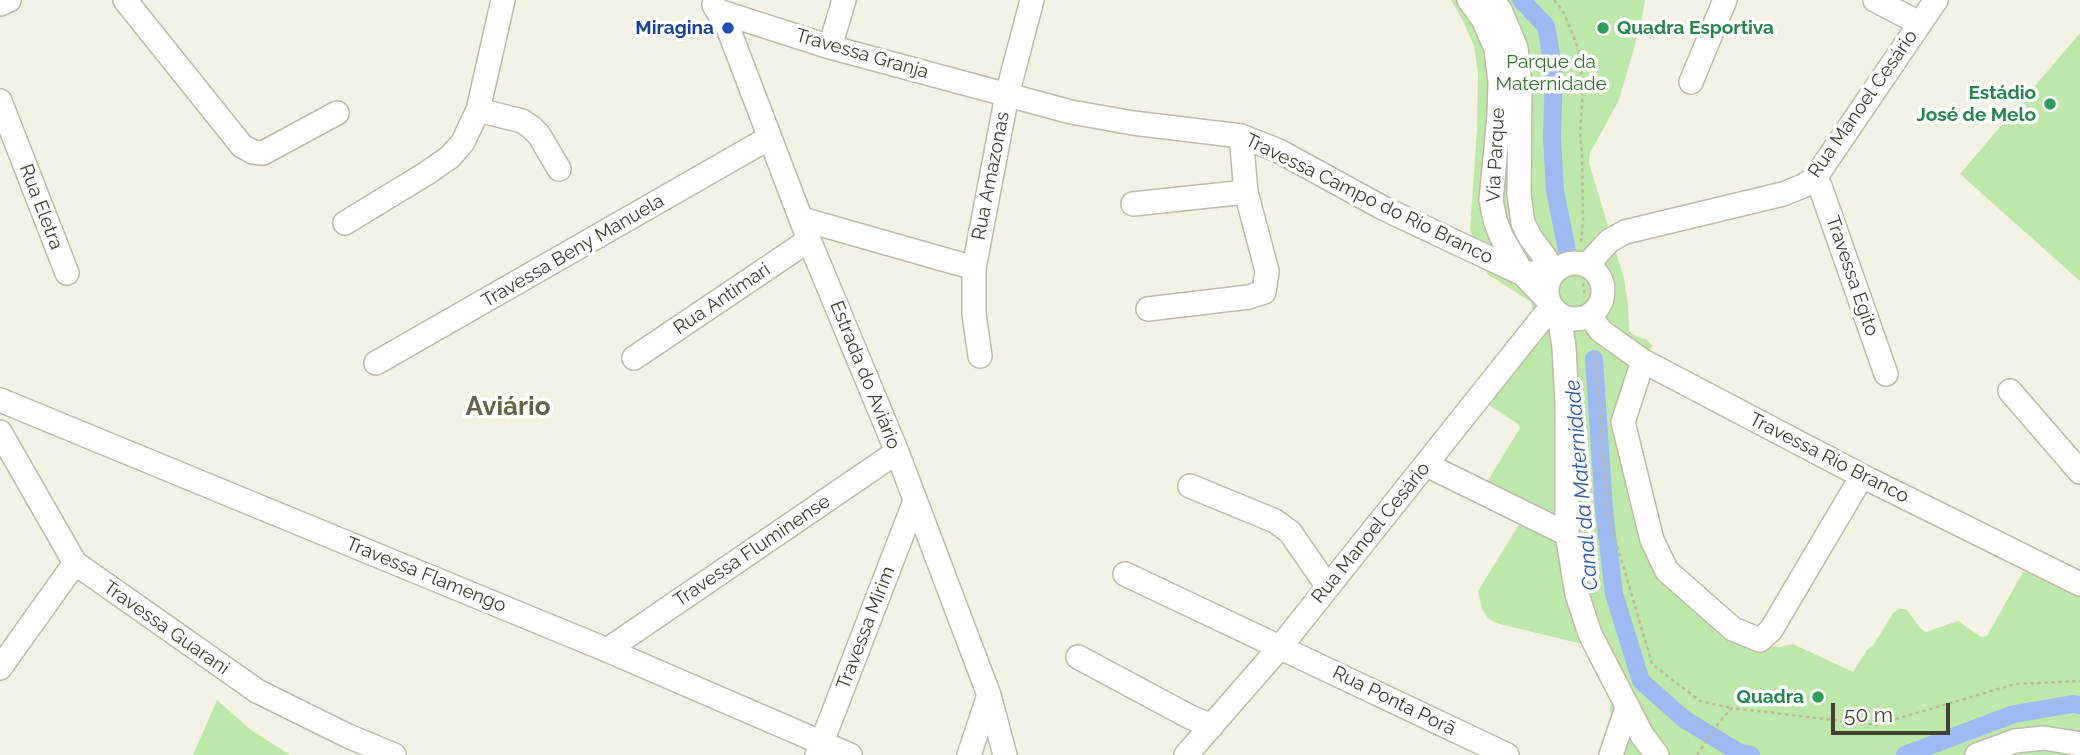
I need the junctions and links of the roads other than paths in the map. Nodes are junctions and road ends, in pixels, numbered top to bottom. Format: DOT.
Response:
graph roads {
  1 [pos="9,0"];
  2 [pos="125,0"];
  3 [pos="503,0"];
  4 [pos="844,0"];
  5 [pos="1032,0"];
  6 [pos="1469,0"];
  7 [pos="1493,0"];
  8 [pos="1725,0"];
  9 [pos="1875,0"];
  10 [pos="1936,0"];
  11 [pos="0,4"];
  12 [pos="714,6"];
  13 [pos="1919,23"];
  14 [pos="830,47"];
  15 [pos="1691,82"];
  16 [pos="1007,95"];
  17 [pos="0,101"];
  18 [pos="478,110"];
  19 [pos="337,113"];
  20 [pos="1241,136"];
  21 [pos="769,138"];
  22 [pos="559,169"];
  23 [pos="1815,178"];
  24 [pos="1246,192"];
  25 [pos="1491,200"];
  26 [pos="1133,204"];
  27 [pos="345,223"];
  28 [pos="806,230"];
  29 [pos="1470,248"];
  30 [pos="1584,264"];
  31 [pos="974,268"];
  32 [pos="1555,271"];
  33 [pos="66,273"];
  34 [pos="1523,274"];
  35 [pos="1553,307"];
  36 [pos="1148,309"];
  37 [pos="1589,316"];
  38 [pos="980,356"];
  39 [pos="634,358"];
  40 [pos="1643,361"];
  41 [pos="376,363"];
  42 [pos="1886,374"];
  43 [pos="2010,391"];
  44 [pos="0,400"];
  45 [pos="0,432"];
  46 [pos="897,452"];
  47 [pos="1427,465"];
  48 [pos="2080,472"];
  49 [pos="1863,476"];
  50 [pos="1190,485"];
  51 [pos="915,501"];
  52 [pos="1567,534"];
  53 [pos="75,563"];
  54 [pos="1125,574"];
  55 [pos="2080,584"];
  56 [pos="1328,587"];
  57 [pos="1281,646"];
  58 [pos="607,650"];
  59 [pos="1078,657"];
  60 [pos="0,668"];
  61 [pos="989,695"];
  62 [pos="1627,708"];
  63 [pos="1212,726"];
  64 [pos="2080,744"];
  65 [pos="819,749"];
  66 [pos="394,755"];
  67 [pos="850,755"];
  68 [pos="969,755"];
  69 [pos="1005,755"];
  70 [pos="1186,755"];
  71 [pos="1507,755"];
  72 [pos="1611,755"];
  73 [pos="1657,755"];
  74 [pos="1977,755"];
  1 -- 11 [label="street"];
  2 -- 19 [label="street"];
  3 -- 18 [label="street"];
  4 -- 14 [label="street"];
  5 -- 16 [label="street, Rua Amazonas"];
  6 -- 25 [label="street, Via Parque"];
  7 -- 32 [label="street, Via Parque"];
  8 -- 15 [label="street"];
  9 -- 13 [label="street"];
  10 -- 13 [label="street, Rua Manoel Cesário"];
  12 -- 14 [label="street, Travessa Granja"];
  12 -- 21 [label="street, Estrada do Aviário"];
  13 -- 23 [label="street, Rua Manoel Cesário"];
  14 -- 16 [label="street, Travessa Granja"];
  16 -- 20 [label="street, Travessa Campo do Rio Branco"];
  16 -- 31 [label="street, Rua Amazonas"];
  17 -- 33 [label="street, Rua Eletra"];
  18 -- 22 [label="street"];
  18 -- 27 [label="street"];
  20 -- 24 [label="street"];
  20 -- 29 [label="street, Travessa Campo do Rio Branco"];
  21 -- 28 [label="street, Estrada do Aviário"];
  21 -- 41 [label="street, Travessa Beny Manuela"];
  23 -- 30 [label="street, Rua Manoel Cesário"];
  23 -- 42 [label="street, Travessa Egito"];
  24 -- 26 [label="street"];
  24 -- 36 [label="street"];
  25 -- 29 [label="street"];
  25 -- 34 [label="street, Via Parque"];
  28 -- 31 [label="street"];
  28 -- 39 [label="street, Rua Antimari"];
  28 -- 46 [label="street, Estrada do Aviário"];
  29 -- 34 [label="street, Travessa Campo do Rio Branco"];
  30 -- 32 [label="street"];
  30 -- 37 [label="street"];
  31 -- 38 [label="street, Rua Amazonas"];
  32 -- 34 [label="street"];
  32 -- 35 [label="street"];
  34 -- 35 [label="street, Via Parque"];
  35 -- 37 [label="street"];
  35 -- 47 [label="street, Rua Manoel Cesário"];
  35 -- 52 [label="street"];
  37 -- 40 [label="street, Travessa Rio Branco"];
  40 -- 49 [label="street, Travessa Rio Branco"];
  40 -- 49 [label="street"];
  43 -- 48 [label="street"];
  44 -- 58 [label="street, Travessa Flamengo"];
  45 -- 53 [label="street, Travessa Guarani"];
  46 -- 51 [label="street, Estrada do Aviário"];
  46 -- 58 [label="street, Travessa Fluminense"];
  47 -- 52 [label="street"];
  47 -- 56 [label="street, Rua Manoel Cesário"];
  49 -- 55 [label="street, Travessa Rio Branco"];
  50 -- 56 [label="street"];
  51 -- 61 [label="street, Estrada do Aviário"];
  51 -- 65 [label="street, Travessa Mirim"];
  52 -- 62 [label="street"];
  53 -- 60 [label="street"];
  53 -- 66 [label="street, Travessa Guarani"];
  54 -- 57 [label="street, Rua Ponta Porã"];
  56 -- 57 [label="street, Rua Manoel Cesário"];
  57 -- 63 [label="street, Rua Manoel Cesário"];
  57 -- 71 [label="street, Rua Ponta Porã"];
  58 -- 65 [label="street, Travessa Flamengo"];
  59 -- 63 [label="street"];
  61 -- 68 [label="street"];
  61 -- 69 [label="street, Estrada do Aviário"];
  62 -- 72 [label="street"];
  62 -- 73 [label="street"];
  63 -- 70 [label="street, Rua Manoel Cesário"];
  64 -- 74 [label="street"];
  65 -- 67 [label="street, Travessa Flamengo"];
}
